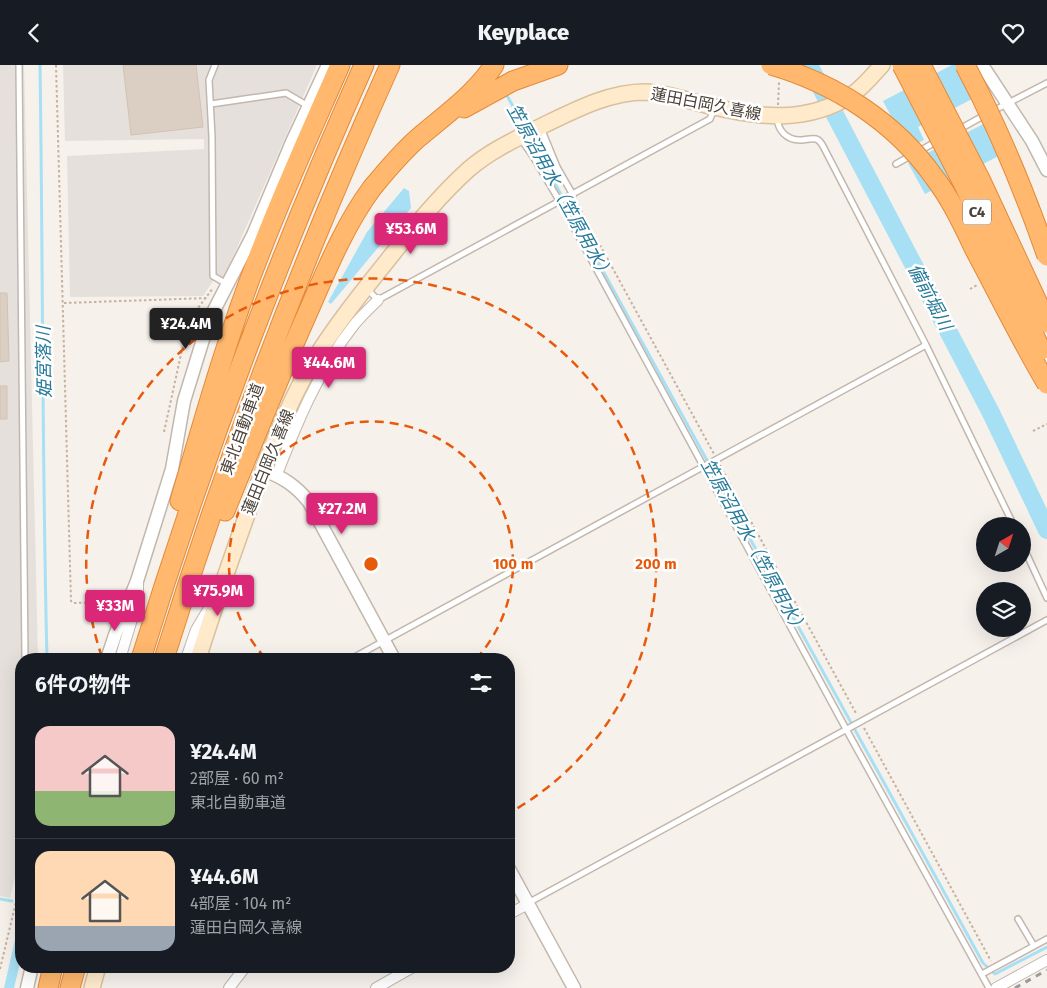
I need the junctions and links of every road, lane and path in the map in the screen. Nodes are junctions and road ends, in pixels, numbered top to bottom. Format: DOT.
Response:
graph roads {
  1 [pos="19,65"];
  2 [pos="56,65"];
  3 [pos="215,65"];
  4 [pos="328,65"];
  5 [pos="340,65"];
  6 [pos="364,65"];
  7 [pos="390,65"];
  8 [pos="494,65"];
  9 [pos="558,65"];
  10 [pos="771,65"];
  11 [pos="882,65"];
  12 [pos="902,65"];
  13 [pos="921,65"];
  14 [pos="936,65"];
  15 [pos="966,65"];
  16 [pos="982,65"];
  17 [pos="788,74"];
  18 [pos="1047,83"];
  19 [pos="483,89"];
  20 [pos="1008,103"];
  21 [pos="211,104"];
  22 [pos="308,106"];
  23 [pos="715,107"];
  24 [pos="777,117"];
  25 [pos="541,127"];
  26 [pos="519,137"];
  27 [pos="896,164"];
  28 [pos="1047,170"];
  29 [pos="573,195"];
  30 [pos="560,202"];
  31 [pos="1047,256"];
  32 [pos="221,285"];
  33 [pos="366,288"];
  34 [pos="1047,292"];
  35 [pos="204,297"];
  36 [pos="378,300"];
  37 [pos="218,301"];
  38 [pos="63,303"];
  39 [pos="1047,323"];
  40 [pos="926,345"];
  41 [pos="1047,362"];
  42 [pos="1047,384"];
  43 [pos="1047,424"];
  44 [pos="1033,431"];
  45 [pos="164,433"];
  46 [pos="716,458"];
  47 [pos="704,466"];
  48 [pos="270,472"];
  49 [pos="1010,517"];
  50 [pos="1031,563"];
  51 [pos="137,581"];
  52 [pos="219,592"];
  53 [pos="1047,598"];
  54 [pos="159,600"];
  55 [pos="127,604"];
  56 [pos="180,607"];
  57 [pos="1047,620"];
  58 [pos="384,641"];
  59 [pos="26,653"];
  60 [pos="109,653"];
  61 [pos="122,653"];
  62 [pos="143,653"];
  63 [pos="166,653"];
  64 [pos="188,653"];
  65 [pos="200,653"];
  66 [pos="362,653"];
  67 [pos="391,653"];
  68 [pos="860,722"];
  69 [pos="847,729"];
  70 [pos="515,880"];
  71 [pos="528,904"];
  72 [pos="15,906"];
  73 [pos="515,911"];
  74 [pos="1018,919"];
  75 [pos="1047,939"];
  76 [pos="1034,946"];
  77 [pos="1047,960"];
  78 [pos="0,968"];
  79 [pos="994,968"];
  80 [pos="30,973"];
  81 [pos="51,973"];
  82 [pos="74,973"];
  83 [pos="96,973"];
  84 [pos="241,973"];
  85 [pos="403,973"];
  86 [pos="983,974"];
  87 [pos="27,988"];
  88 [pos="48,988"];
  89 [pos="70,988"];
  90 [pos="92,988"];
  91 [pos="229,988"];
  92 [pos="376,988"];
  93 [pos="574,988"];
  94 [pos="989,988"];
  95 [pos="996,988"];
  1 -- 59 [label="lane"];
  2 -- 38 [label="path"];
  3 -- 21 [label="lane"];
  4 -- 22 [label="street"];
  5 -- 54 [label="highway"];
  6 -- 54 [label="highway, 東北自動車道"];
  7 -- 56 [label="highway, 東北自動車道"];
  8 -- 19 [label="highway"];
  9 -- 19 [label="highway"];
  10 -- 17 [label="highway, bridge"];
  11 -- 24 [label="main road, 蓮田白岡久喜線"];
  12 -- 41 [label="highway, C4, bridge"];
  13 -- 39 [label="highway, C4, bridge"];
  14 -- 34 [label="highway"];
  15 -- 31 [label="highway, bridge"];
  16 -- 20 [label="street"];
  17 -- 24 [label="path"];
  17 -- 42 [label="highway, bridge"];
  18 -- 20 [label="lane"];
  19 -- 56 [label="highway"];
  20 -- 27 [label="lane"];
  20 -- 28 [label="street"];
  21 -- 22 [label="lane"];
  21 -- 32 [label="lane"];
  22 -- 32 [label="street"];
  23 -- 24 [label="main road, 蓮田白岡久喜線"];
  23 -- 25 [label="main road, 蓮田白岡久喜線"];
  23 -- 29 [label="lane"];
  24 -- 40 [label="lane"];
  25 -- 26 [label="main road, 蓮田白岡久喜線"];
  25 -- 29 [label="lane"];
  26 -- 30 [label="lane"];
  26 -- 33 [label="main road, 蓮田白岡久喜線"];
  29 -- 30 [label="lane"];
  29 -- 46 [label="path"];
  30 -- 36 [label="lane"];
  30 -- 47 [label="lane"];
  32 -- 35 [label="path"];
  32 -- 37 [label="street"];
  33 -- 36 [label="lane"];
  33 -- 48 [label="main road, 蓮田白岡久喜線"];
  35 -- 37 [label="path"];
  35 -- 38 [label="path"];
  35 -- 45 [label="path"];
  36 -- 48 [label="street"];
  37 -- 51 [label="street"];
  38 -- 55 [label="path"];
  40 -- 46 [label="lane"];
  40 -- 49 [label="lane"];
  43 -- 44 [label="path"];
  46 -- 47 [label="lane"];
  46 -- 68 [label="path"];
  47 -- 58 [label="lane"];
  47 -- 69 [label="lane"];
  48 -- 52 [label="main road, 蓮田白岡久喜線"];
  48 -- 58 [label="street"];
  50 -- 53 [label="lane"];
  51 -- 55 [label="street"];
  51 -- 61 [label="street"];
  52 -- 64 [label="street"];
  52 -- 65 [label="main road, 蓮田白岡久喜線"];
  54 -- 62 [label="highway, 東北自動車道"];
  55 -- 60 [label="street"];
  56 -- 63 [label="highway, 東北自動車道"];
  57 -- 68 [label="lane"];
  58 -- 66 [label="lane"];
  58 -- 67 [label="street"];
  68 -- 69 [label="lane"];
  68 -- 79 [label="path"];
  69 -- 71 [label="lane"];
  69 -- 86 [label="lane"];
  70 -- 71 [label="street"];
  71 -- 73 [label="street"];
  71 -- 93 [label="street"];
  72 -- 78 [label="path"];
  74 -- 76 [label="lane"];
  75 -- 76 [label="lane"];
  76 -- 79 [label="lane"];
  77 -- 95 [label="street"];
  79 -- 86 [label="lane"];
  80 -- 87 [label="street"];
  81 -- 88 [label="highway"];
  82 -- 89 [label="highway"];
  83 -- 90 [label="main road"];
  84 -- 91 [label="street"];
  85 -- 92 [label="street"];
  86 -- 94 [label="lane"];
}
